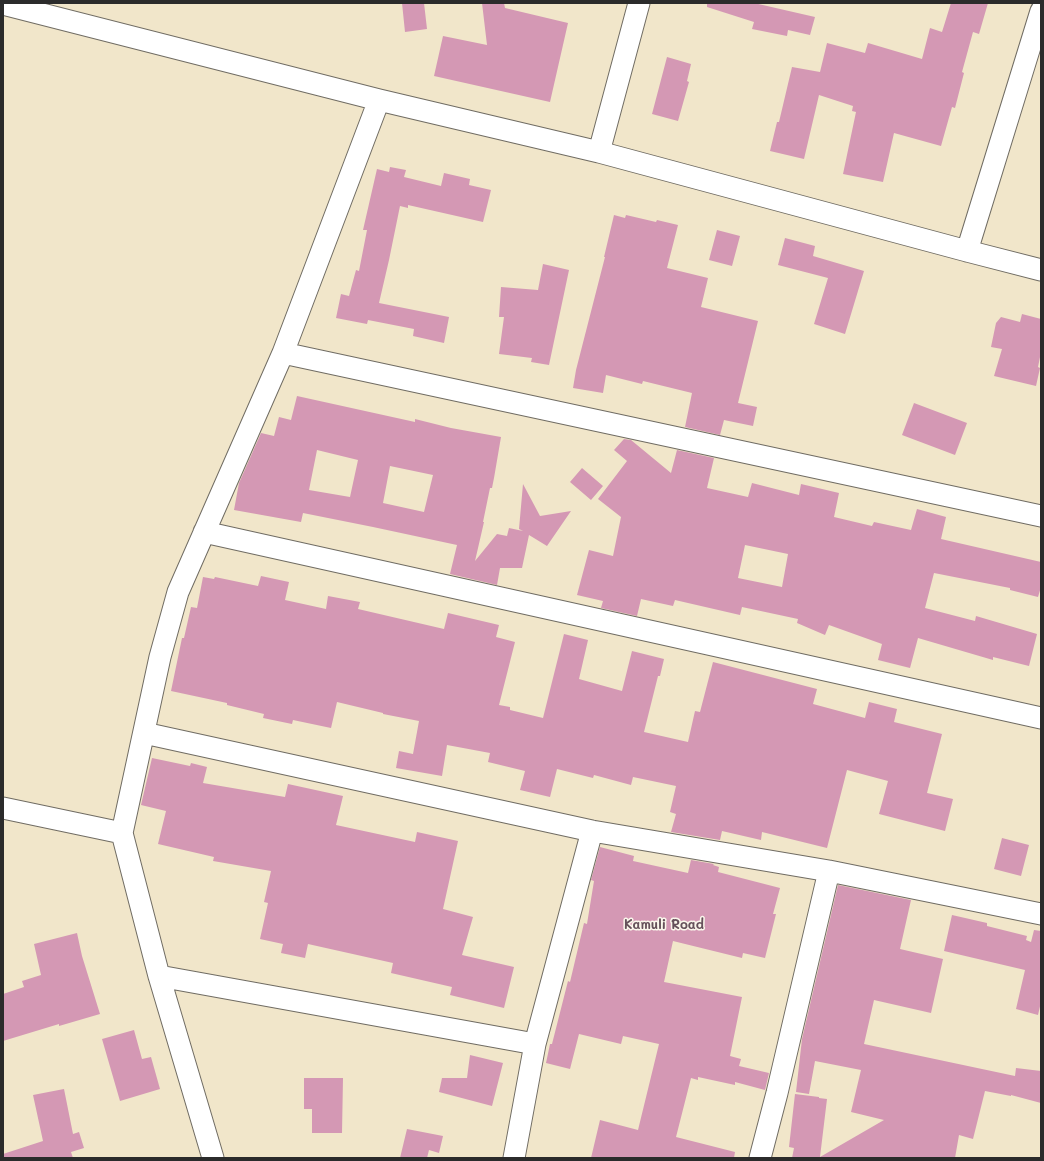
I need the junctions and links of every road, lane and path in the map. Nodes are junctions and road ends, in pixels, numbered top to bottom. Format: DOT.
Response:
graph roads {
  1 [pos="639,3"];
  2 [pos="3,4"];
  3 [pos="1041,11"];
  4 [pos="379,100"];
  5 [pos="599,152"];
  6 [pos="967,251"];
  7 [pos="1041,270"];
  8 [pos="283,353"];
  9 [pos="1041,516"];
  10 [pos="204,532"];
  11 [pos="1041,718"];
  12 [pos="144,733"];
  13 [pos="3,808"];
  14 [pos="592,831"];
  15 [pos="122,833"];
  16 [pos="829,871"];
  17 [pos="1041,914"];
  18 [pos="159,976"];
  19 [pos="535,1044"];
  20 [pos="213,1158"];
  21 [pos="514,1158"];
  22 [pos="760,1158"];
  1 -- 5 [label="street"];
  2 -- 4 [label="street"];
  3 -- 6 [label="street"];
  4 -- 5 [label="street"];
  4 -- 8 [label="street"];
  5 -- 6 [label="street"];
  6 -- 7 [label="street"];
  8 -- 9 [label="street"];
  8 -- 10 [label="street"];
  10 -- 11 [label="street"];
  10 -- 12 [label="street"];
  12 -- 14 [label="street"];
  12 -- 15 [label="street"];
  13 -- 15 [label="street"];
  14 -- 16 [label="street"];
  14 -- 19 [label="street"];
  15 -- 18 [label="street"];
  16 -- 17 [label="street"];
  16 -- 22 [label="street"];
  18 -- 19 [label="street"];
  18 -- 20 [label="street"];
  19 -- 21 [label="street"];
}
